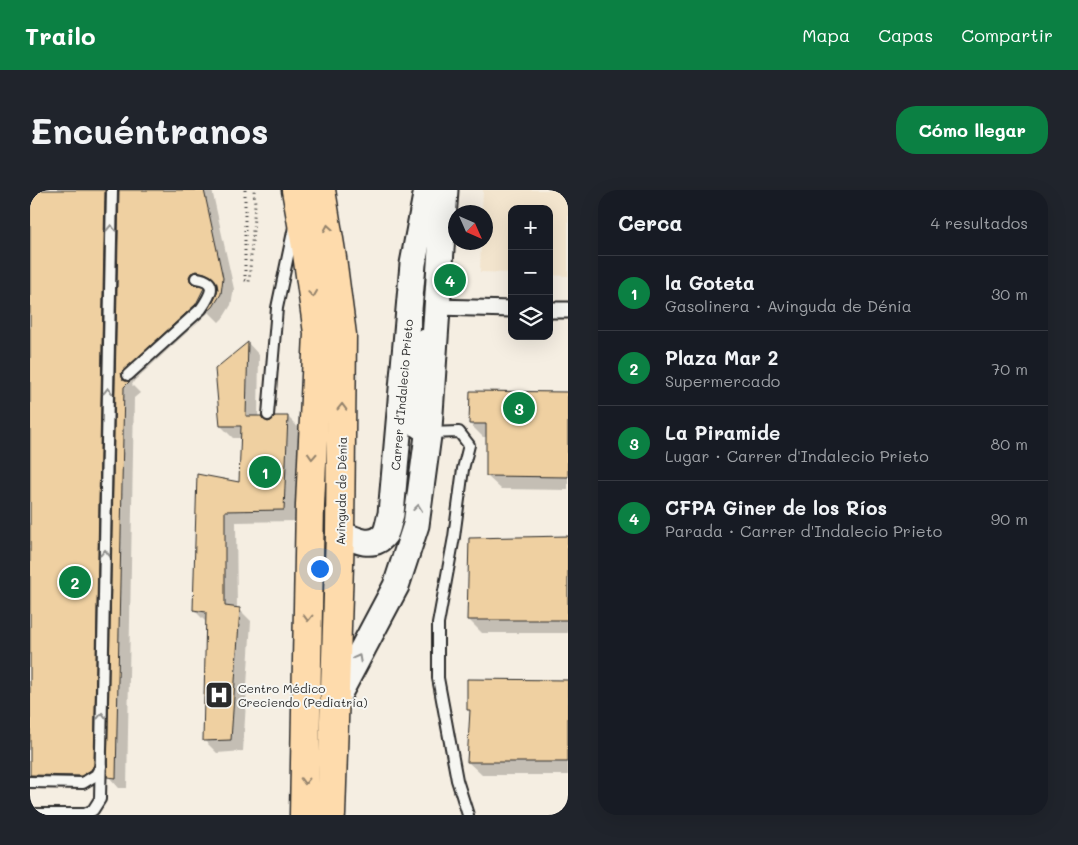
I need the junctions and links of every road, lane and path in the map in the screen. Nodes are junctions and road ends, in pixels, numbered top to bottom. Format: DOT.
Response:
graph roads {
  1 [pos="112,190"];
  2 [pos="245,190"];
  3 [pos="254,190"];
  4 [pos="445,190"];
  5 [pos="322,192"];
  6 [pos="294,198"];
  7 [pos="426,198"];
  8 [pos="196,278"];
  9 [pos="436,307"];
  10 [pos="508,309"];
  11 [pos="553,310"];
  12 [pos="568,310"];
  13 [pos="128,375"];
  14 [pos="268,415"];
  15 [pos="428,433"];
  16 [pos="340,533"];
  17 [pos="335,701"];
  18 [pos="101,765"];
  19 [pos="30,782"];
  20 [pos="30,814"];
  21 [pos="304,815"];
  22 [pos="331,815"];
  23 [pos="468,815"];
  18 -- 1 [label="lane, one-way"];
  2 -- 3 [label="path"];
  4 -- 9 [label="street"];
  16 -- 5 [label="main road, Avinguda de Dénia, one-way"];
  6 -- 14 [label="lane"];
  6 -- 21 [label="main road, one-way"];
  7 -- 15 [label="street, Carrer d'Indalecio Prieto"];
  7 -- 16 [label="street, Carrer d'Indalecio Prieto"];
  8 -- 13 [label="lane"];
  9 -- 10 [label="street"];
  9 -- 15 [label="street"];
  11 -- 12 [label="street"];
  17 -- 15 [label="street, one-way"];
  15 -- 23 [label="lane"];
  16 -- 17 [label="main road, Avinguda de Dénia"];
  17 -- 22 [label="main road, Avinguda de Dénia"];
  18 -- 19 [label="lane"];
  18 -- 20 [label="lane"];
}
